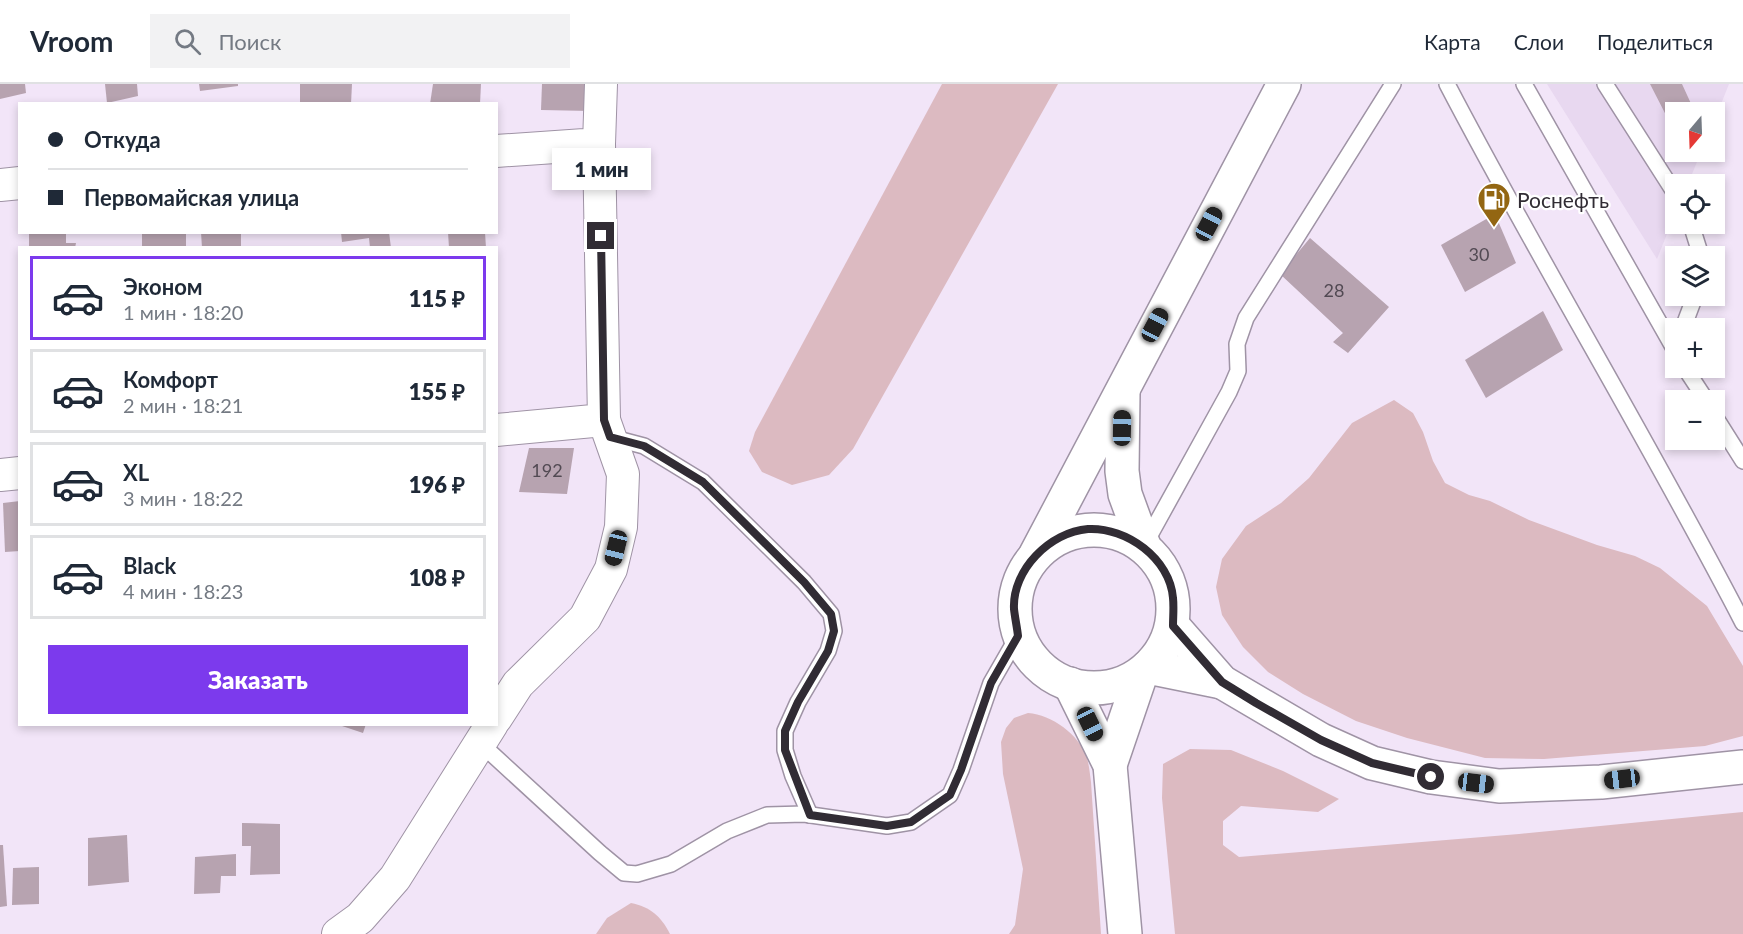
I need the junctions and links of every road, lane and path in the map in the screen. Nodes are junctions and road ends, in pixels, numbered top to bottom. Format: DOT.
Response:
graph roads {
  1 [pos="601,84"];
  2 [pos="1284,84"];
  3 [pos="1393,84"];
  4 [pos="1447,84"];
  5 [pos="1524,84"];
  6 [pos="1605,84"];
  7 [pos="599,144"];
  8 [pos="498,151"];
  9 [pos="1665,178"];
  10 [pos="18,183"];
  11 [pos="0,184"];
  12 [pos="1665,333"];
  13 [pos="1123,385"];
  14 [pos="607,429"];
  15 [pos="498,430"];
  16 [pos="1725,432"];
  17 [pos="1743,461"];
  18 [pos="18,473"];
  19 [pos="0,475"];
  20 [pos="1144,546"];
  21 [pos="1036,554"];
  22 [pos="1743,623"];
  23 [pos="1173,626"];
  24 [pos="1018,636"];
  25 [pos="1144,671"];
  26 [pos="1222,682"];
  27 [pos="1070,684"];
  28 [pos="498,716"];
  29 [pos="490,729"];
  30 [pos="1110,765"];
  31 [pos="1743,766"];
  32 [pos="810,815"];
  33 [pos="338,934"];
  34 [pos="1125,934"];
  1 -- 7 [label="street"];
  2 -- 13 [label="main road"];
  3 -- 20 [label="lane"];
  4 -- 22 [label="lane"];
  5 -- 12 [label="lane"];
  6 -- 9 [label="lane"];
  7 -- 8 [label="street"];
  7 -- 14 [label="street"];
  10 -- 11 [label="street"];
  13 -- 20 [label="main road"];
  13 -- 21 [label="main road"];
  14 -- 15 [label="street"];
  14 -- 28 [label="street"];
  14 -- 32 [label="lane"];
  16 -- 17 [label="lane"];
  18 -- 19 [label="street"];
  20 -- 21 [label="main road"];
  20 -- 23 [label="main road"];
  21 -- 24 [label="main road"];
  23 -- 25 [label="main road"];
  23 -- 26 [label="main road"];
  24 -- 27 [label="main road"];
  24 -- 32 [label="lane"];
  25 -- 26 [label="main road"];
  25 -- 27 [label="main road"];
  25 -- 30 [label="main road"];
  26 -- 31 [label="main road"];
  27 -- 30 [label="main road"];
  29 -- 32 [label="lane"];
  29 -- 33 [label="street"];
  30 -- 34 [label="main road"];
}
